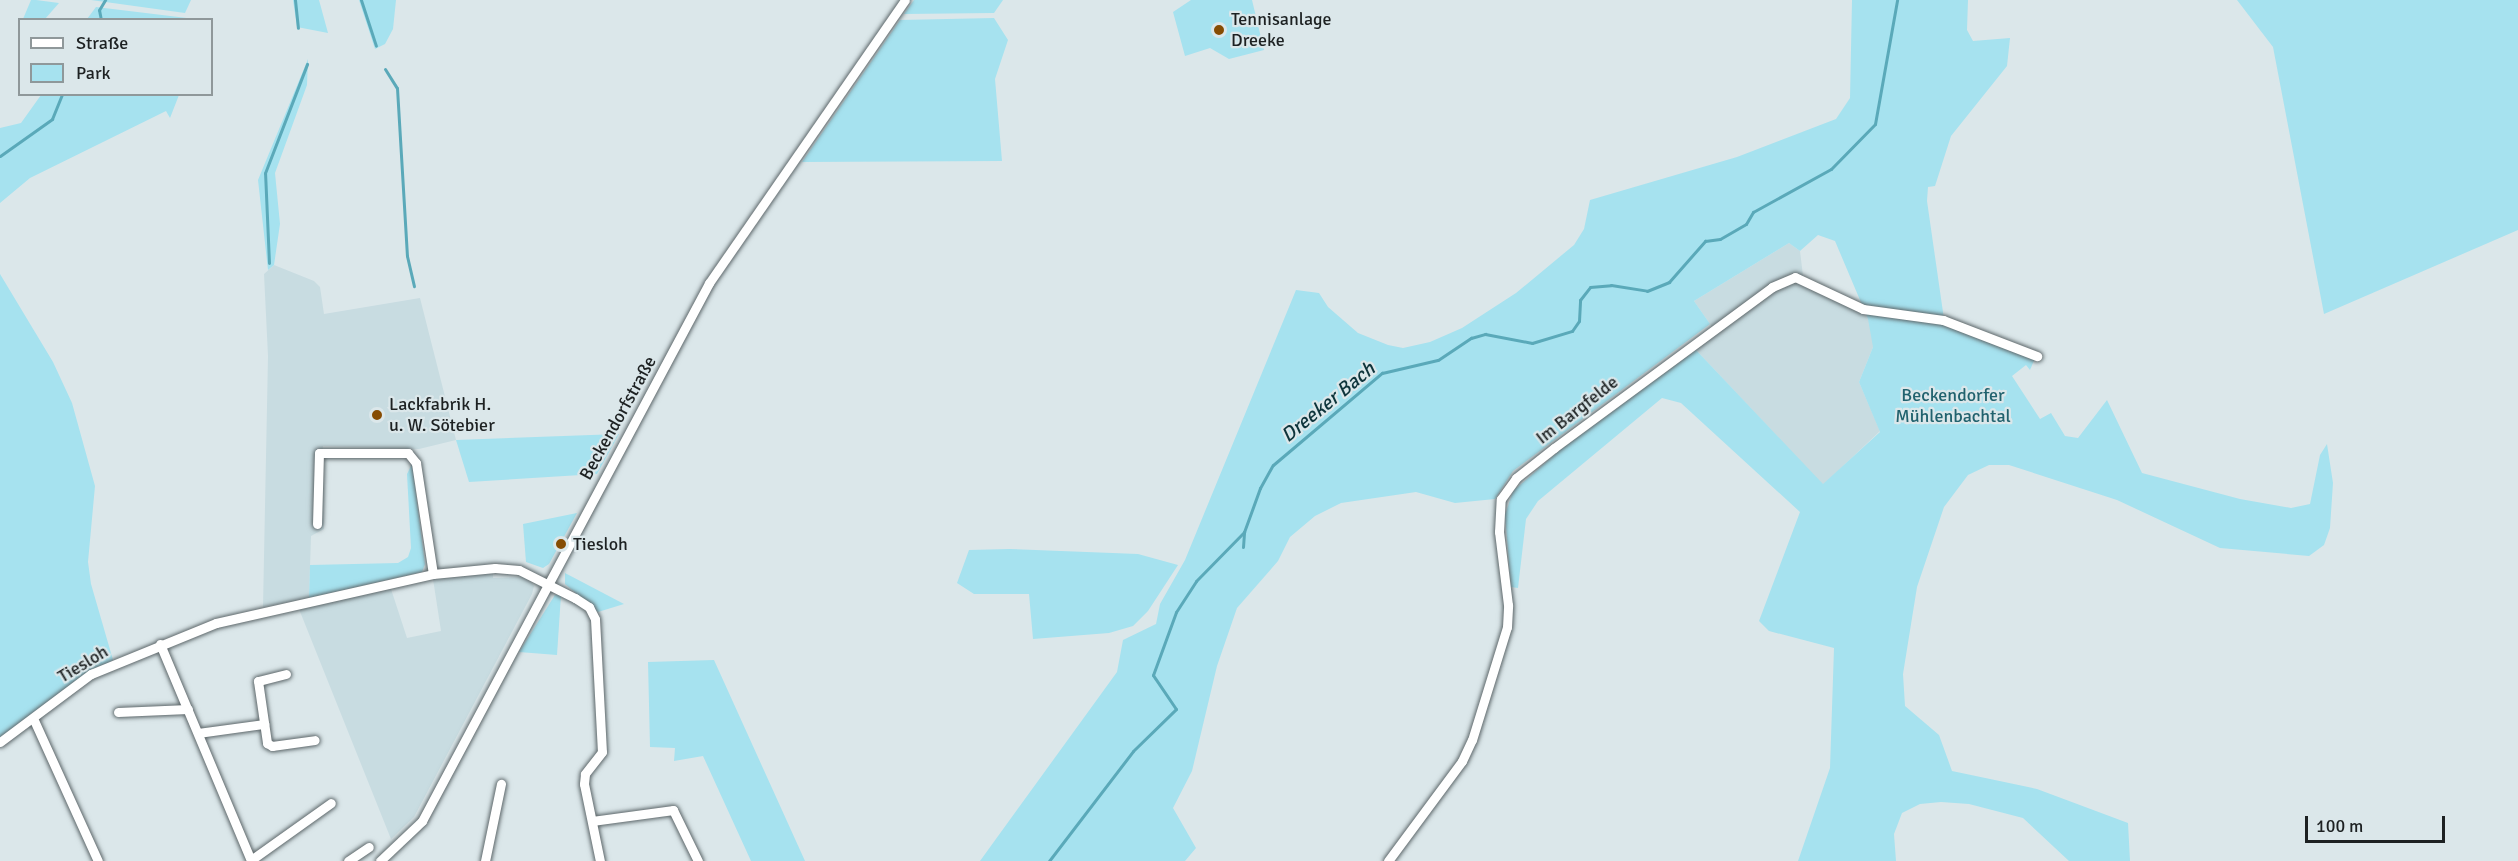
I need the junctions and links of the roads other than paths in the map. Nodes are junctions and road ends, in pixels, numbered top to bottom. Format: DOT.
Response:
graph roads {
  1 [pos="904,0"];
  2 [pos="2037,356"];
  3 [pos="317,524"];
  4 [pos="434,574"];
  5 [pos="549,584"];
  6 [pos="160,644"];
  7 [pos="286,674"];
  8 [pos="188,709"];
  9 [pos="118,712"];
  10 [pos="33,718"];
  11 [pos="264,724"];
  12 [pos="198,733"];
  13 [pos="315,740"];
  14 [pos="0,742"];
  15 [pos="501,784"];
  16 [pos="331,803"];
  17 [pos="592,821"];
  18 [pos="369,847"];
  19 [pos="98,861"];
  20 [pos="251,861"];
  21 [pos="348,861"];
  22 [pos="380,861"];
  23 [pos="485,861"];
  24 [pos="600,861"];
  25 [pos="698,861"];
  26 [pos="1388,861"];
  1 -- 5 [label="street, Beckendorfstraße"];
  2 -- 26 [label="street, Im Bargfelde"];
  3 -- 4 [label="street"];
  4 -- 5 [label="street, Tiesloh"];
  4 -- 6 [label="street, Tiesloh"];
  5 -- 17 [label="street, Tiesloh"];
  5 -- 22 [label="street, Beckendorfstraße"];
  6 -- 8 [label="street"];
  6 -- 10 [label="street, Tiesloh"];
  7 -- 11 [label="street"];
  8 -- 9 [label="street"];
  8 -- 12 [label="street"];
  10 -- 14 [label="street, Tiesloh"];
  10 -- 19 [label="street"];
  11 -- 12 [label="street"];
  11 -- 13 [label="street"];
  12 -- 20 [label="street"];
  15 -- 23 [label="street"];
  16 -- 20 [label="street"];
  17 -- 24 [label="street, Tiesloh"];
  17 -- 25 [label="street"];
  18 -- 21 [label="street"];
}
